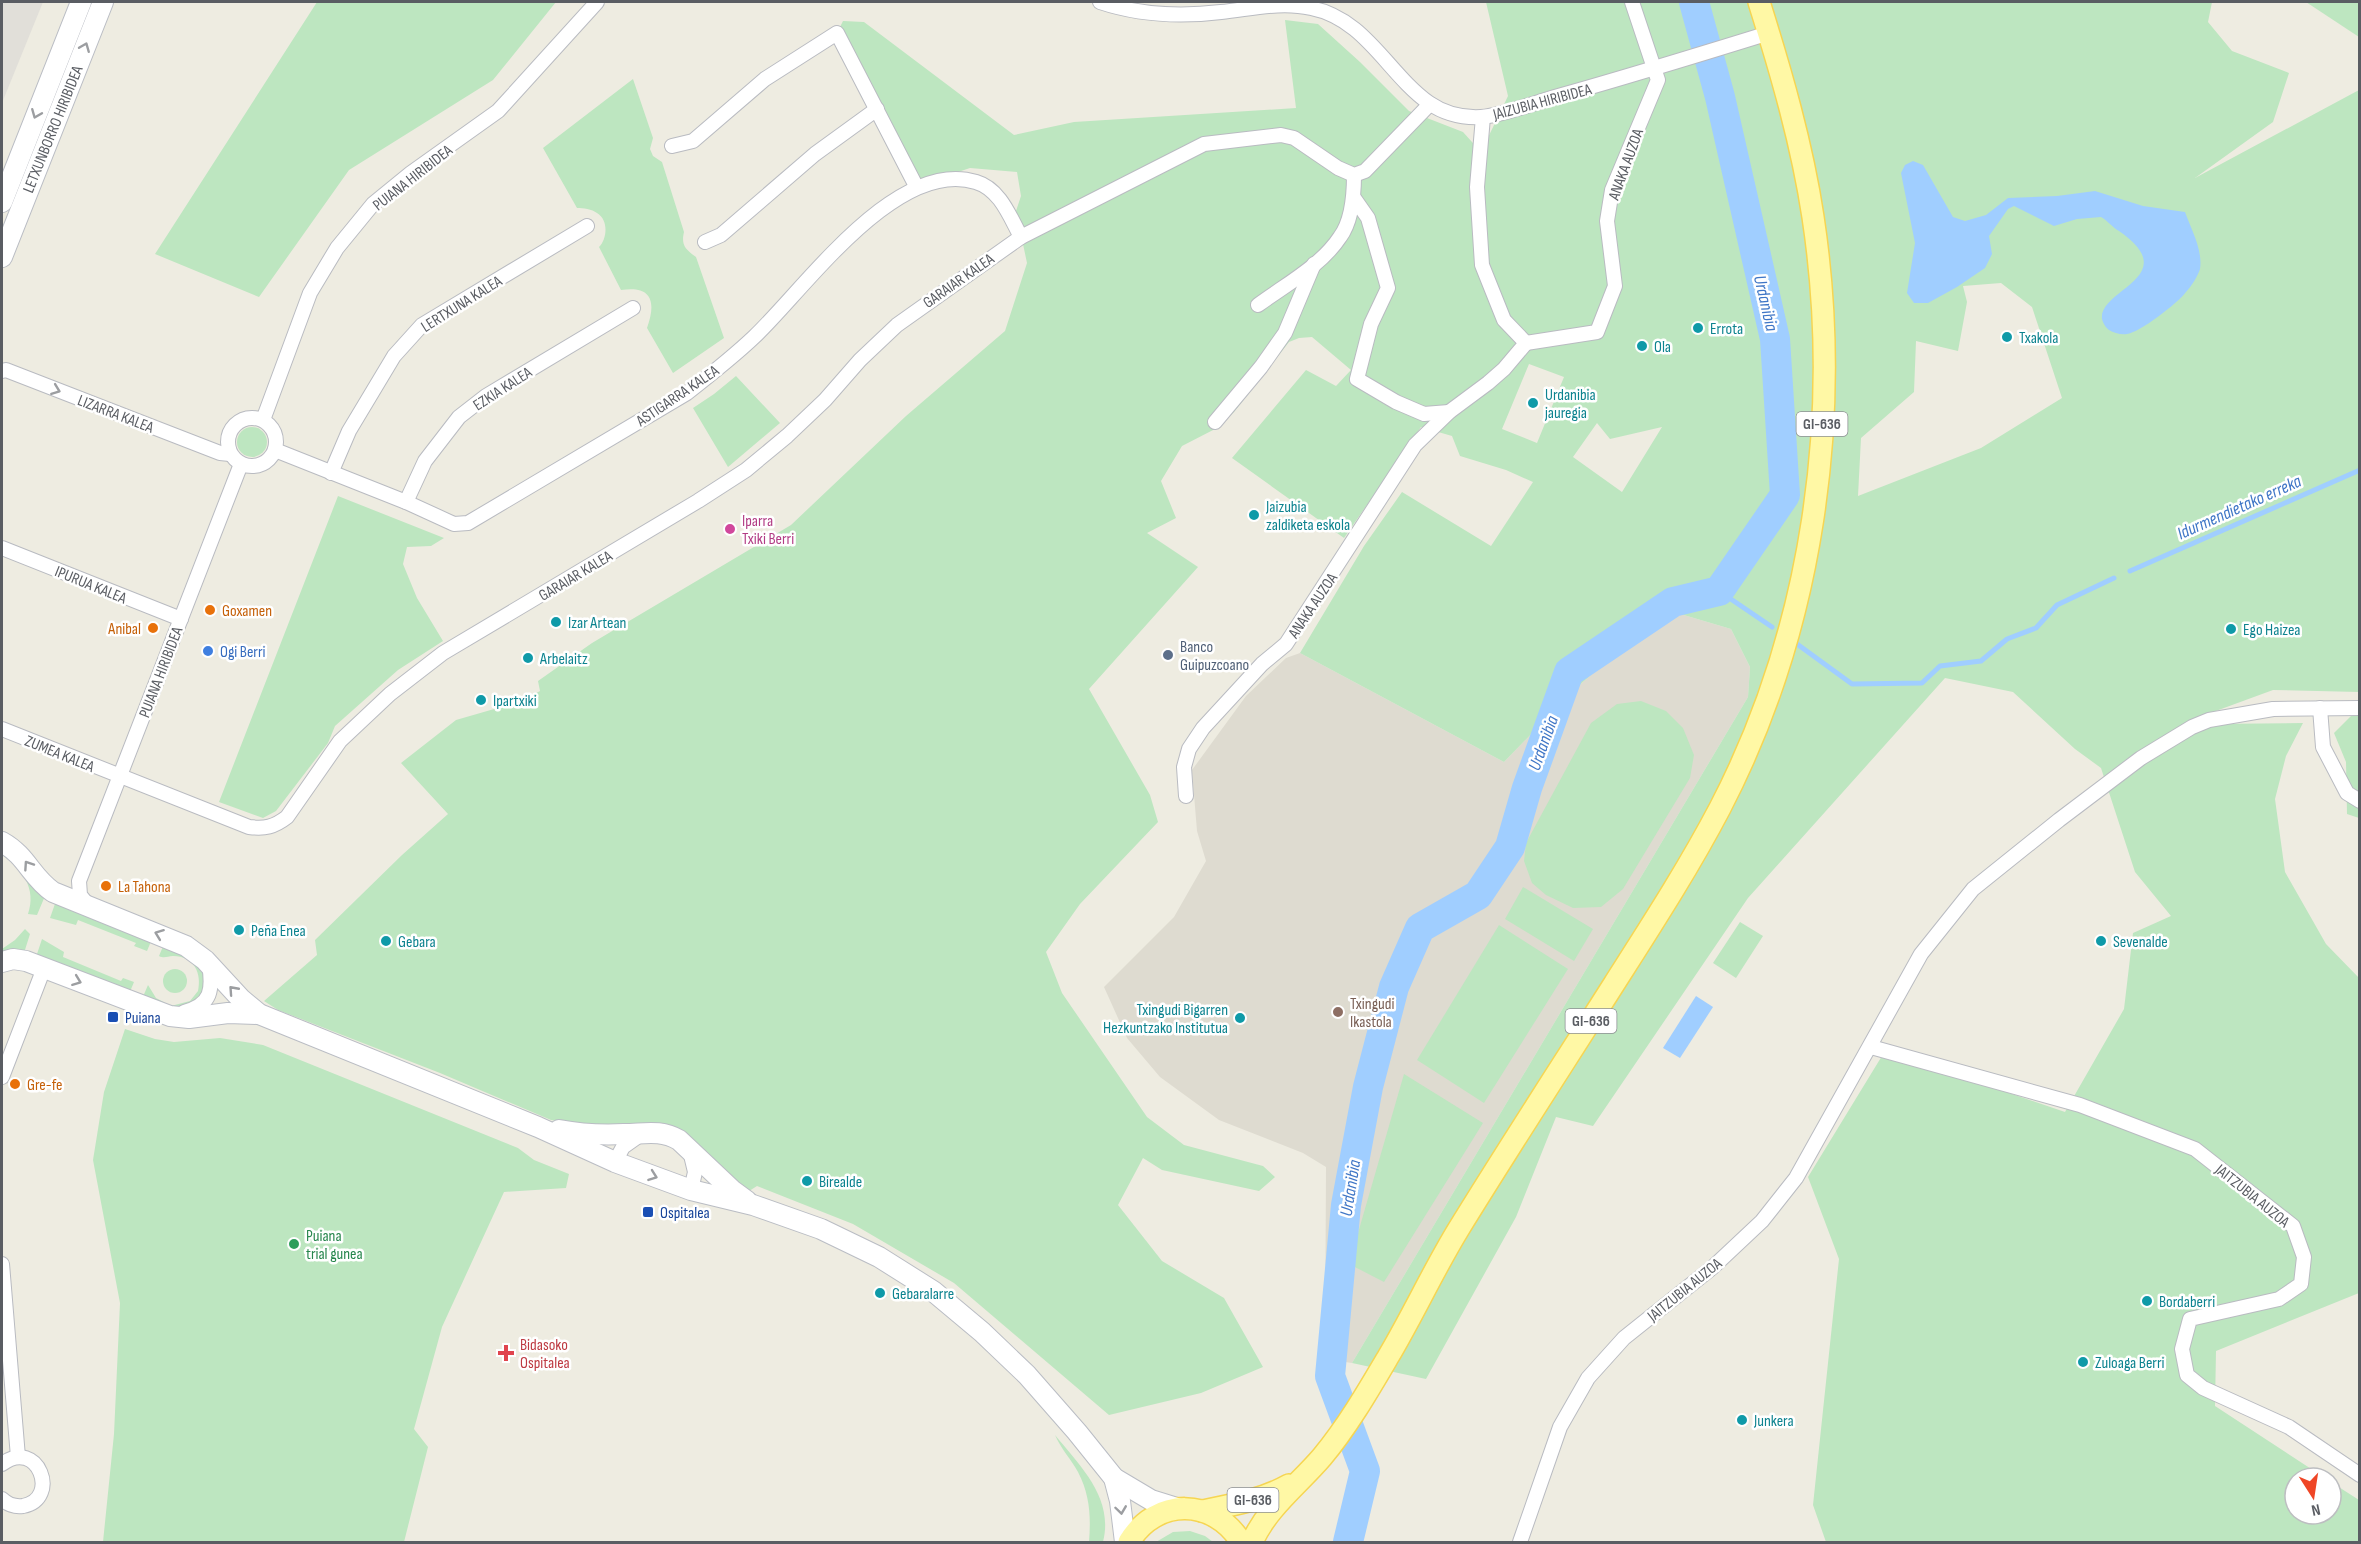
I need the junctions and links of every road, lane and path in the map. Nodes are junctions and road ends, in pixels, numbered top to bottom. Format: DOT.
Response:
graph roads {
  1 [pos="81,2"];
  2 [pos="103,2"];
  3 [pos="597,2"];
  4 [pos="1100,2"];
  5 [pos="1632,2"];
  6 [pos="1759,2"];
  7 [pos="1769,33"];
  8 [pos="1654,68"];
  9 [pos="1430,104"];
  10 [pos="877,109"];
  11 [pos="1483,117"];
  12 [pos="672,146"];
  13 [pos="1354,174"];
  14 [pos="916,186"];
  15 [pos="1354,198"];
  16 [pos="2,202"];
  17 [pos="587,226"];
  18 [pos="1021,237"];
  19 [pos="705,242"];
  20 [pos="2,257"];
  21 [pos="1314,264"];
  22 [pos="1258,305"];
  23 [pos="633,308"];
  24 [pos="1526,343"];
  25 [pos="2,370"];
  26 [pos="1449,412"];
  27 [pos="263,420"];
  28 [pos="1215,422"];
  29 [pos="275,450"];
  30 [pos="230,454"];
  31 [pos="241,464"];
  32 [pos="331,473"];
  33 [pos="406,502"];
  34 [pos="2,548"];
  35 [pos="181,619"];
  36 [pos="2320,708"];
  37 [pos="2360,708"];
  38 [pos="2,729"];
  39 [pos="119,776"];
  40 [pos="1186,796"];
  41 [pos="2360,801"];
  42 [pos="2,842"];
  43 [pos="79,881"];
  44 [pos="53,892"];
  45 [pos="90,907"];
  46 [pos="2,962"];
  47 [pos="209,964"];
  48 [pos="44,968"];
  49 [pos="161,1014"];
  50 [pos="259,1014"];
  51 [pos="1870,1047"];
  52 [pos="2,1077"];
  53 [pos="538,1127"];
  54 [pos="654,1132"];
  55 [pos="689,1150"];
  56 [pos="615,1162"];
  57 [pos="691,1190"];
  58 [pos="753,1205"];
  59 [pos="2,1264"];
  60 [pos="3,1292"];
  61 [pos="18,1457"];
  62 [pos="2,1464"];
  63 [pos="2360,1475"];
  64 [pos="1114,1478"];
  65 [pos="1300,1479"];
  66 [pos="2,1499"];
  67 [pos="1180,1509"];
  68 [pos="1202,1511"];
  69 [pos="1125,1542"];
  70 [pos="1129,1542"];
  71 [pos="1240,1542"];
  72 [pos="1252,1542"];
  73 [pos="1520,1542"];
  1 -- 16 [label="street, LETXUNBORRO HIRIBIDEA, one-way"];
  20 -- 2 [label="street, LETXUNBORRO HIRIBIDEA, one-way"];
  3 -- 27 [label="street, PUIANA HIRIBIDEA"];
  4 -- 9 [label="street, JAIZUBIA HIRIBIDEA"];
  5 -- 8 [label="street"];
  6 -- 7 [label="main road, GI-636"];
  7 -- 8 [label="street, JAIZUBIA HIRIBIDEA"];
  7 -- 65 [label="main road, GI-636"];
  8 -- 11 [label="street, JAIZUBIA HIRIBIDEA"];
  8 -- 24 [label="street, ANAKA AUZOA"];
  9 -- 11 [label="street, JAIZUBIA HIRIBIDEA"];
  9 -- 13 [label="street"];
  10 -- 12 [label="street"];
  10 -- 14 [label="street"];
  10 -- 19 [label="street"];
  11 -- 24 [label="street"];
  13 -- 15 [label="street"];
  13 -- 18 [label="street"];
  14 -- 18 [label="street, ASTIGARRA KALEA"];
  14 -- 33 [label="street, ASTIGARRA KALEA"];
  15 -- 21 [label="street"];
  15 -- 26 [label="street"];
  17 -- 32 [label="street, LERTXUNA KALEA"];
  18 -- 39 [label="street, GARAIAR KALEA"];
  21 -- 22 [label="street"];
  21 -- 28 [label="street"];
  23 -- 33 [label="street, EZKIA KALEA"];
  24 -- 26 [label="street, ANAKA AUZOA"];
  25 -- 30 [label="street, LIZARRA KALEA, one-way"];
  26 -- 40 [label="street, ANAKA AUZOA"];
  27 -- 29 [label="street"];
  27 -- 30 [label="street"];
  29 -- 31 [label="street"];
  29 -- 32 [label="street, ASTIGARRA KALEA"];
  30 -- 31 [label="street"];
  31 -- 35 [label="street, PUIANA HIRIBIDEA"];
  32 -- 33 [label="street, ASTIGARRA KALEA"];
  34 -- 35 [label="street, IPURUA KALEA"];
  35 -- 39 [label="street, PUIANA HIRIBIDEA"];
  36 -- 37 [label="street, JAITZUBIA AUZOA"];
  36 -- 41 [label="street"];
  36 -- 51 [label="street, JAITZUBIA AUZOA"];
  38 -- 39 [label="street, ZUMEA KALEA"];
  39 -- 43 [label="street, PUIANA HIRIBIDEA"];
  44 -- 42 [label="street, one-way"];
  43 -- 44 [label="street"];
  43 -- 45 [label="street"];
  44 -- 45 [label="street"];
  47 -- 45 [label="street, one-way"];
  46 -- 48 [label="street"];
  47 -- 49 [label="street"];
  50 -- 47 [label="street, one-way"];
  48 -- 49 [label="street, one-way"];
  48 -- 52 [label="street"];
  49 -- 50 [label="street"];
  50 -- 53 [label="street"];
  51 -- 63 [label="street, JAITZUBIA AUZOA"];
  51 -- 73 [label="street, JAITZUBIA AUZOA"];
  53 -- 54 [label="street"];
  53 -- 56 [label="street"];
  54 -- 55 [label="street"];
  54 -- 56 [label="street"];
  55 -- 57 [label="street"];
  55 -- 58 [label="street"];
  56 -- 57 [label="street, one-way"];
  57 -- 58 [label="street"];
  58 -- 64 [label="street"];
  59 -- 60 [label="street"];
  60 -- 61 [label="street"];
  61 -- 62 [label="street"];
  61 -- 66 [label="street"];
  64 -- 67 [label="street"];
  64 -- 69 [label="street, one-way"];
  65 -- 68 [label="main road, GI-636"];
  65 -- 72 [label="main road, GI-636"];
  67 -- 68 [label="main road, GI-636"];
  67 -- 70 [label="main road, GI-636"];
  68 -- 71 [label="main road, GI-636"];
}
